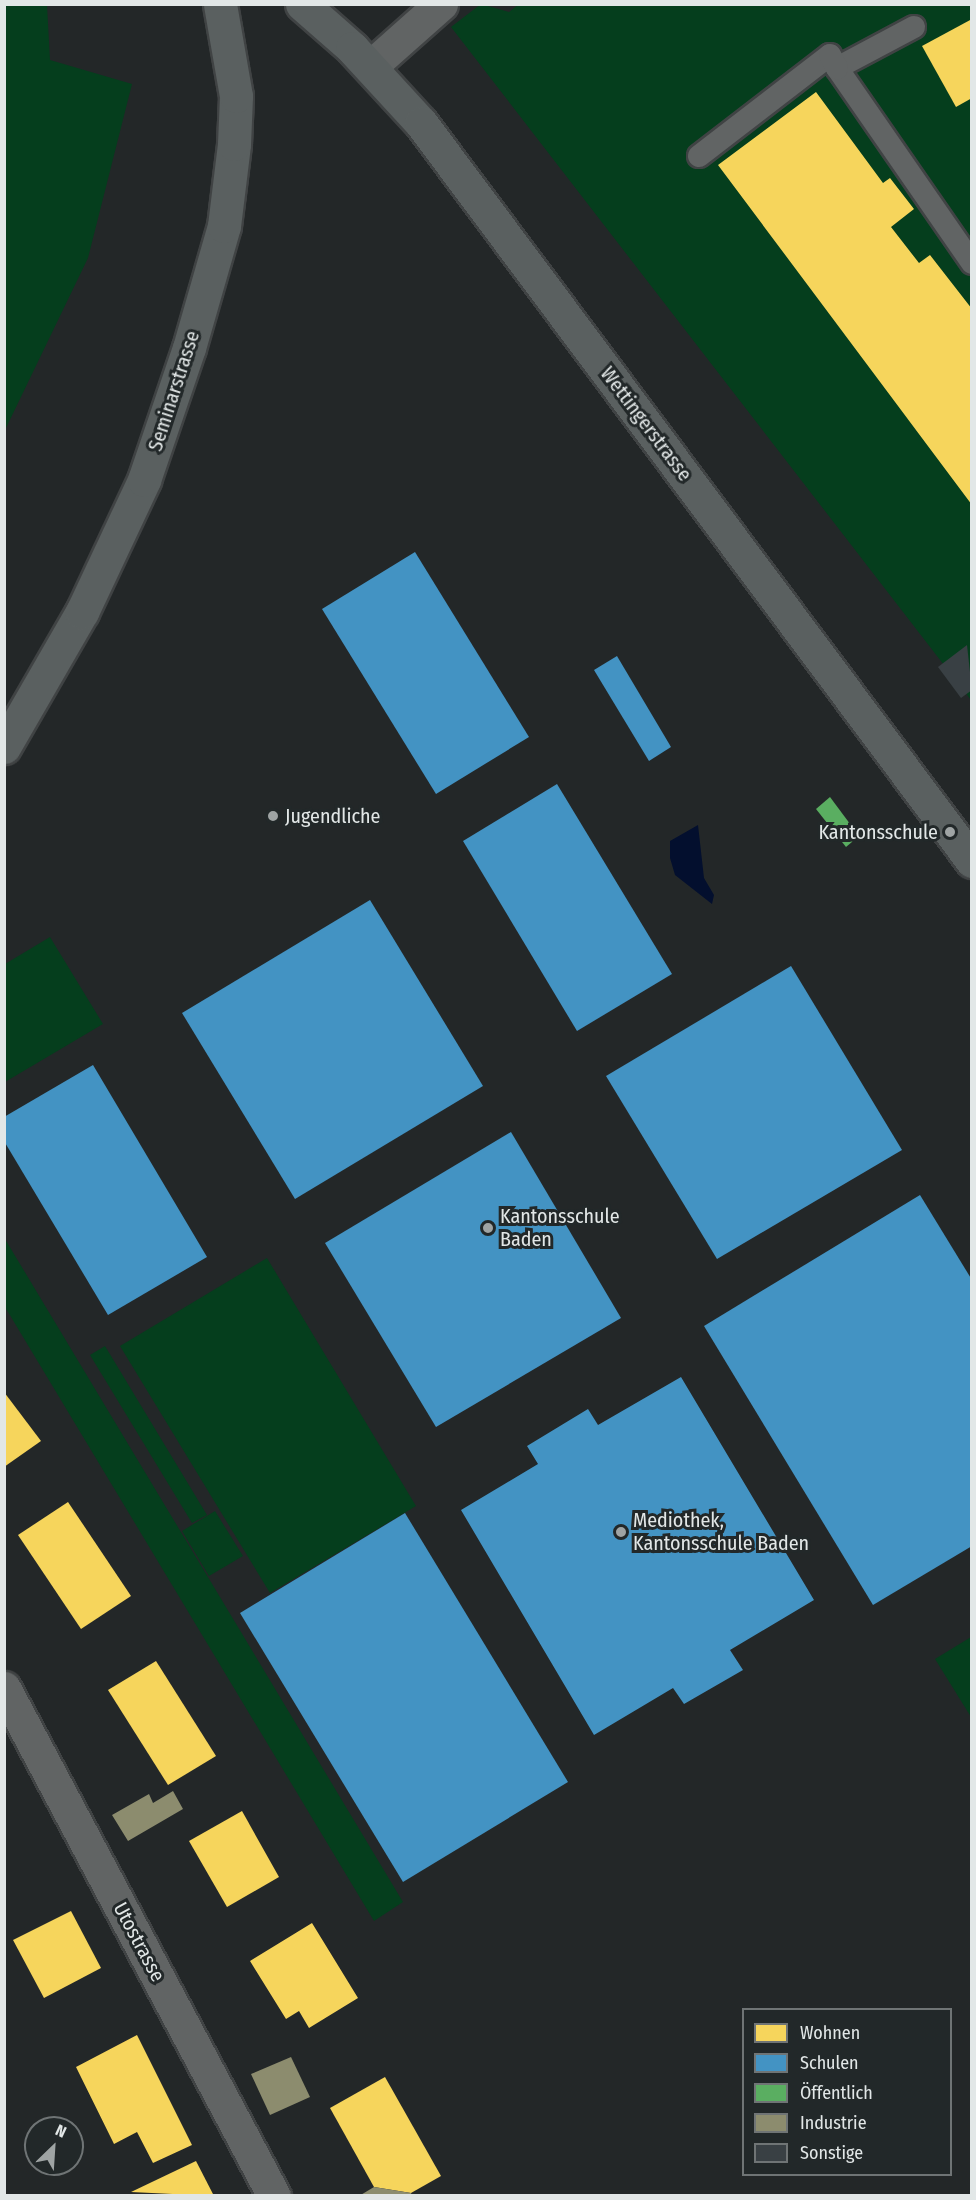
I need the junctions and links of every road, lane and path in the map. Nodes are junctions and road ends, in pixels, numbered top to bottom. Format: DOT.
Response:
graph roads {
  1 [pos="220,4"];
  2 [pos="303,4"];
  3 [pos="441,4"];
  4 [pos="914,27"];
  5 [pos="370,67"];
  6 [pos="837,68"];
  7 [pos="699,156"];
  8 [pos="972,263"];
  9 [pos="4,747"];
  10 [pos="972,861"];
  11 [pos="4,1688"];
  12 [pos="274,2196"];
  1 -- 9 [label="main road, Seminarstrasse"];
  2 -- 5 [label="main road, Wettingerstrasse"];
  3 -- 5 [label="street"];
  4 -- 6 [label="lane"];
  5 -- 10 [label="main road, Wettingerstrasse"];
  6 -- 7 [label="lane"];
  6 -- 8 [label="lane"];
  11 -- 12 [label="street, Utostrasse"];
}
